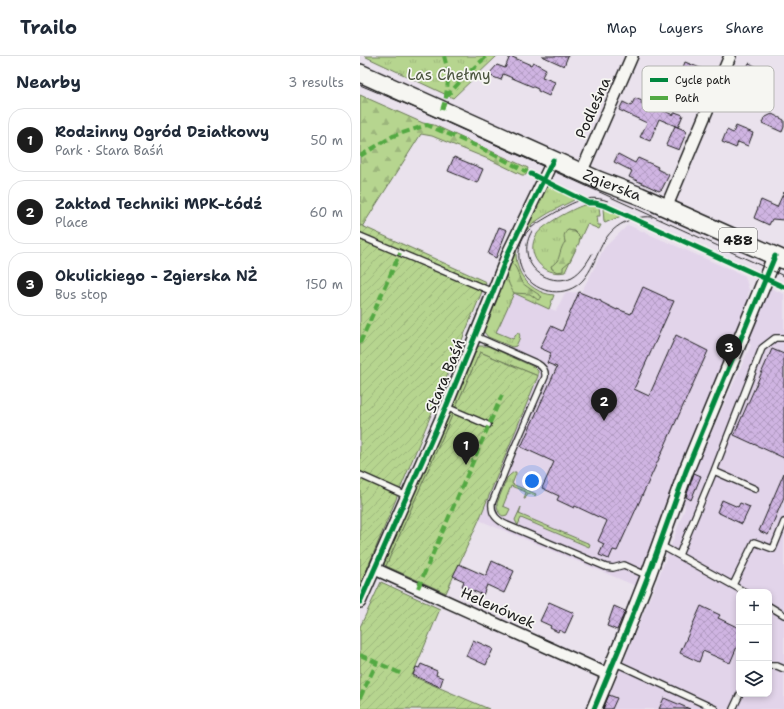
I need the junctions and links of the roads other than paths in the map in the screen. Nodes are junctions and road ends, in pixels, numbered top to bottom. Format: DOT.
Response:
graph roads {
  1 [pos="632,56"];
  2 [pos="730,56"];
  3 [pos="726,66"];
  4 [pos="360,73"];
  5 [pos="706,112"];
  6 [pos="553,160"];
  7 [pos="581,173"];
  8 [pos="666,208"];
  9 [pos="360,236"];
  10 [pos="780,258"];
  11 [pos="493,292"];
  12 [pos="475,336"];
  13 [pos="784,338"];
  14 [pos="446,407"];
  15 [pos="488,426"];
  16 [pos="714,471"];
  17 [pos="360,476"];
  18 [pos="755,490"];
  19 [pos="407,496"];
  20 [pos="784,522"];
  21 [pos="660,544"];
  22 [pos="679,555"];
  23 [pos="375,569"];
  24 [pos="648,576"];
  25 [pos="733,585"];
  26 [pos="740,589"];
  27 [pos="360,602"];
  28 [pos="772,608"];
  29 [pos="784,615"];
  30 [pos="620,665"];
  31 [pos="772,666"];
  32 [pos="784,669"];
  33 [pos="609,675"];
  34 [pos="739,697"];
  35 [pos="594,709"];
  36 [pos="715,709"];
  37 [pos="733,709"];
  1 -- 7 [label="street, Podleśna"];
  2 -- 3 [label="street"];
  4 -- 6 [label="main road, Zgierska / 488"];
  5 -- 8 [label="street"];
  6 -- 7 [label="main road, Zgierska / 488"];
  6 -- 11 [label="street, Stara Baśń"];
  7 -- 8 [label="main road, Zgierska / 488"];
  8 -- 10 [label="main road, Zgierska / 488"];
  9 -- 11 [label="lane"];
  10 -- 21 [label="street"];
  11 -- 12 [label="street, Stara Baśń"];
  12 -- 14 [label="street, Stara Baśń"];
  12 -- 24 [label="lane"];
  13 -- 16 [label="lane"];
  14 -- 15 [label="lane"];
  14 -- 19 [label="street, Stara Baśń"];
  16 -- 18 [label="lane"];
  16 -- 22 [label="lane"];
  17 -- 19 [label="lane"];
  19 -- 23 [label="street, Stara Baśń"];
  20 -- 25 [label="lane"];
  21 -- 22 [label="lane"];
  21 -- 24 [label="street"];
  22 -- 25 [label="lane"];
  23 -- 27 [label="street, Stara Baśń"];
  23 -- 33 [label="street, Helenówek"];
  24 -- 33 [label="street"];
  25 -- 26 [label="lane"];
  28 -- 29 [label="lane"];
  30 -- 36 [label="lane"];
  31 -- 32 [label="lane"];
  33 -- 35 [label="street"];
  34 -- 37 [label="lane"];
}
